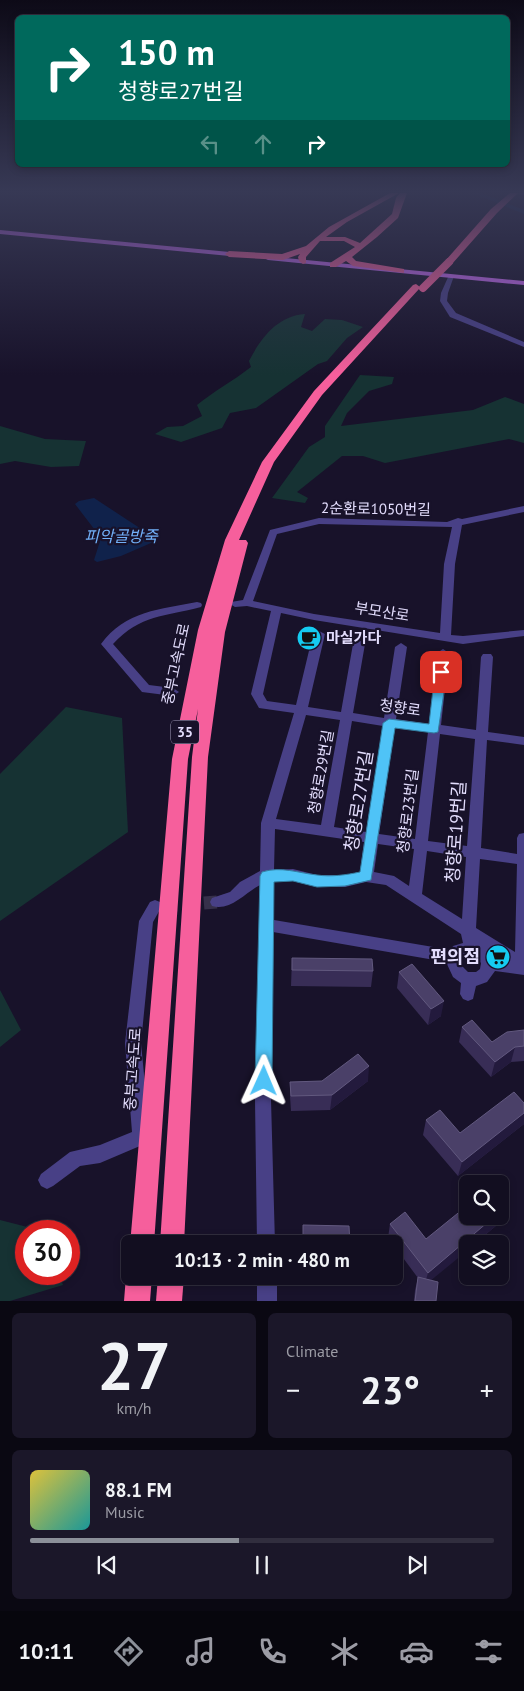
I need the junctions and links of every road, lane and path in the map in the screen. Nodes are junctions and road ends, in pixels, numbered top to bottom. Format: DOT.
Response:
graph roads {
  1 [pos="227,254"];
  2 [pos="230,254"];
  3 [pos="292,254"];
  4 [pos="305,254"];
  5 [pos="351,254"];
  6 [pos="452,254"];
  7 [pos="347,257"];
  8 [pos="303,262"];
  9 [pos="333,264"];
  10 [pos="401,271"];
  11 [pos="451,276"];
  12 [pos="524,284"];
  13 [pos="420,288"];
  14 [pos="524,345"];
  15 [pos="524,509"];
  16 [pos="458,521"];
  17 [pos="247,602"];
  18 [pos="235,604"];
  19 [pos="197,605"];
  20 [pos="277,609"];
  21 [pos="524,633"];
  22 [pos="319,634"];
  23 [pos="445,637"];
  24 [pos="359,644"];
  25 [pos="401,647"];
  26 [pos="443,653"];
  27 [pos="487,657"];
  28 [pos="172,692"];
  29 [pos="301,711"];
  30 [pos="346,717"];
  31 [pos="389,723"];
  32 [pos="434,729"];
  33 [pos="482,735"];
  34 [pos="524,741"];
  35 [pos="268,823"];
  36 [pos="327,831"];
  37 [pos="372,838"];
  38 [pos="524,838"];
  39 [pos="421,845"];
  40 [pos="474,853"];
  41 [pos="524,860"];
  42 [pos="267,876"];
  43 [pos="366,876"];
  44 [pos="415,897"];
  45 [pos="217,902"];
  46 [pos="155,906"];
  47 [pos="266,926"];
  48 [pos="468,932"];
  49 [pos="472,949"];
  50 [pos="454,957"];
  51 [pos="488,963"];
  52 [pos="523,969"];
  53 [pos="47,1180"];
  54 [pos="143,1235"];
  55 [pos="173,1235"];
  56 [pos="266,1235"];
  57 [pos="138,1285"];
  58 [pos="170,1285"];
  59 [pos="267,1285"];
  60 [pos="137,1301"];
  61 [pos="169,1301"];
  62 [pos="267,1301"];
  1 -- 2 [label="main road"];
  2 -- 3 [label="highway"];
  2 -- 8 [label="main road"];
  4 -- 8 [label="highway"];
  5 -- 7 [label="highway"];
  6 -- 13 [label="highway, 중부고속도로 / 35, bridge"];
  7 -- 9 [label="highway"];
  7 -- 10 [label="highway"];
  8 -- 9 [label="main road"];
  9 -- 10 [label="main road"];
  10 -- 11 [label="main road"];
  11 -- 12 [label="main road"];
  11 -- 14 [label="street"];
  13 -- 54 [label="highway, 중부고속도로 / 35"];
  13 -- 55 [label="highway, 중부고속도로 / 35"];
  15 -- 16 [label="street, 2순환로1050번길"];
  16 -- 17 [label="street, 2순환로1050번길"];
  16 -- 23 [label="street"];
  17 -- 18 [label="street, 부모산로"];
  17 -- 20 [label="street, 부모산로"];
  19 -- 28 [label="street"];
  20 -- 23 [label="street, 부모산로"];
  20 -- 29 [label="street, 청향로"];
  21 -- 23 [label="street, 부모산로"];
  22 -- 29 [label="street"];
  24 -- 30 [label="street, 청향로29번길"];
  25 -- 31 [label="street, 청향로27번길"];
  26 -- 32 [label="street, 청향로23번길"];
  27 -- 33 [label="street, 청향로19번길"];
  29 -- 30 [label="street, 청향로"];
  29 -- 35 [label="street"];
  30 -- 31 [label="street, 청향로"];
  30 -- 36 [label="street, 청향로29번길"];
  31 -- 32 [label="street, 청향로"];
  31 -- 37 [label="street, 청향로27번길"];
  32 -- 33 [label="street, 청향로"];
  32 -- 39 [label="street, 청향로23번길"];
  33 -- 34 [label="street, 청향로"];
  33 -- 40 [label="street, 청향로19번길"];
  35 -- 36 [label="street"];
  35 -- 42 [label="street"];
  36 -- 37 [label="street"];
  37 -- 39 [label="street"];
  37 -- 43 [label="street, 청향로27번길"];
  38 -- 41 [label="street"];
  39 -- 40 [label="street"];
  39 -- 44 [label="street, 청향로23번길"];
  40 -- 41 [label="street"];
  40 -- 48 [label="street, 청향로19번길"];
  41 -- 52 [label="street"];
  42 -- 43 [label="street"];
  42 -- 45 [label="street"];
  42 -- 47 [label="street"];
  43 -- 44 [label="street"];
  44 -- 48 [label="street"];
  46 -- 53 [label="street"];
  47 -- 50 [label="street"];
  47 -- 56 [label="street"];
  48 -- 49 [label="street, 청향로19번길"];
  48 -- 52 [label="street"];
  49 -- 50 [label="street"];
  49 -- 51 [label="street"];
  50 -- 51 [label="street"];
  51 -- 52 [label="street"];
  57 -- 60 [label="highway"];
  58 -- 61 [label="highway"];
  59 -- 62 [label="street"];
}
